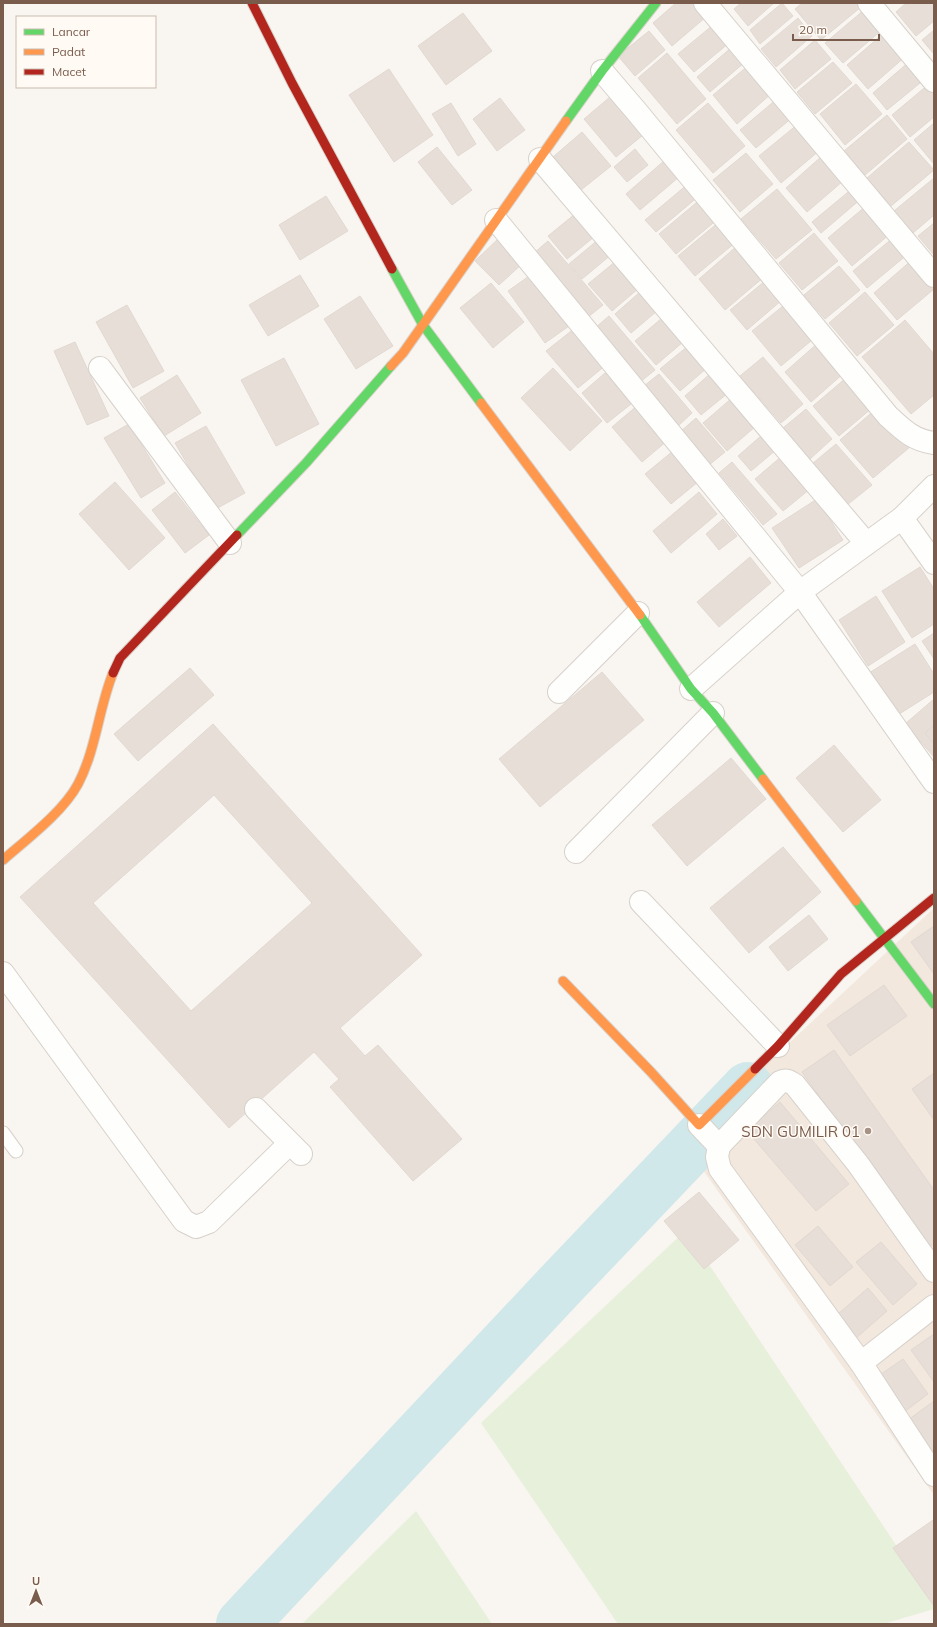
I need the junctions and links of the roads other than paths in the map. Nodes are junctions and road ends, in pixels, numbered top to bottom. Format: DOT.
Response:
graph roads {
  1 [pos="252,3"];
  2 [pos="656,3"];
  3 [pos="705,3"];
  4 [pos="870,3"];
  5 [pos="602,71"];
  6 [pos="934,81"];
  7 [pos="540,159"];
  8 [pos="496,220"];
  9 [pos="934,276"];
  10 [pos="423,325"];
  11 [pos="100,368"];
  12 [pos="934,443"];
  13 [pos="934,486"];
  14 [pos="902,518"];
  15 [pos="230,543"];
  16 [pos="866,543"];
  17 [pos="934,563"];
  18 [pos="800,592"];
  19 [pos="638,613"];
  20 [pos="691,689"];
  21 [pos="559,692"];
  22 [pos="713,713"];
  23 [pos="934,782"];
  24 [pos="576,852"];
  25 [pos="3,860"];
  26 [pos="934,898"];
  27 [pos="641,902"];
  28 [pos="884,940"];
  29 [pos="3,973"];
  30 [pos="563,981"];
  31 [pos="934,1004"];
  32 [pos="778,1046"];
  33 [pos="256,1109"];
  34 [pos="3,1133"];
  35 [pos="708,1135"];
  36 [pos="16,1151"];
  37 [pos="934,1271"];
  38 [pos="934,1306"];
  39 [pos="861,1363"];
  40 [pos="934,1475"];
  1 -- 10 [label="street"];
  2 -- 5 [label="street"];
  3 -- 9 [label="street"];
  4 -- 6 [label="street"];
  5 -- 7 [label="street"];
  5 -- 12 [label="street"];
  7 -- 8 [label="street"];
  7 -- 16 [label="street"];
  8 -- 10 [label="street"];
  8 -- 18 [label="street"];
  10 -- 15 [label="street"];
  10 -- 19 [label="street"];
  11 -- 15 [label="street"];
  13 -- 14 [label="street"];
  14 -- 16 [label="street"];
  14 -- 17 [label="street"];
  15 -- 25 [label="street"];
  16 -- 18 [label="street"];
  18 -- 20 [label="street"];
  18 -- 23 [label="street"];
  19 -- 20 [label="street"];
  19 -- 21 [label="street"];
  20 -- 22 [label="street"];
  22 -- 24 [label="street"];
  22 -- 28 [label="street"];
  26 -- 28 [label="street"];
  27 -- 32 [label="street"];
  28 -- 31 [label="street"];
  28 -- 32 [label="street"];
  29 -- 33 [label="street"];
  30 -- 35 [label="street"];
  32 -- 35 [label="street"];
  34 -- 36 [label="lane"];
  35 -- 37 [label="street"];
  35 -- 39 [label="street"];
  38 -- 39 [label="street"];
  39 -- 40 [label="street"];
}
